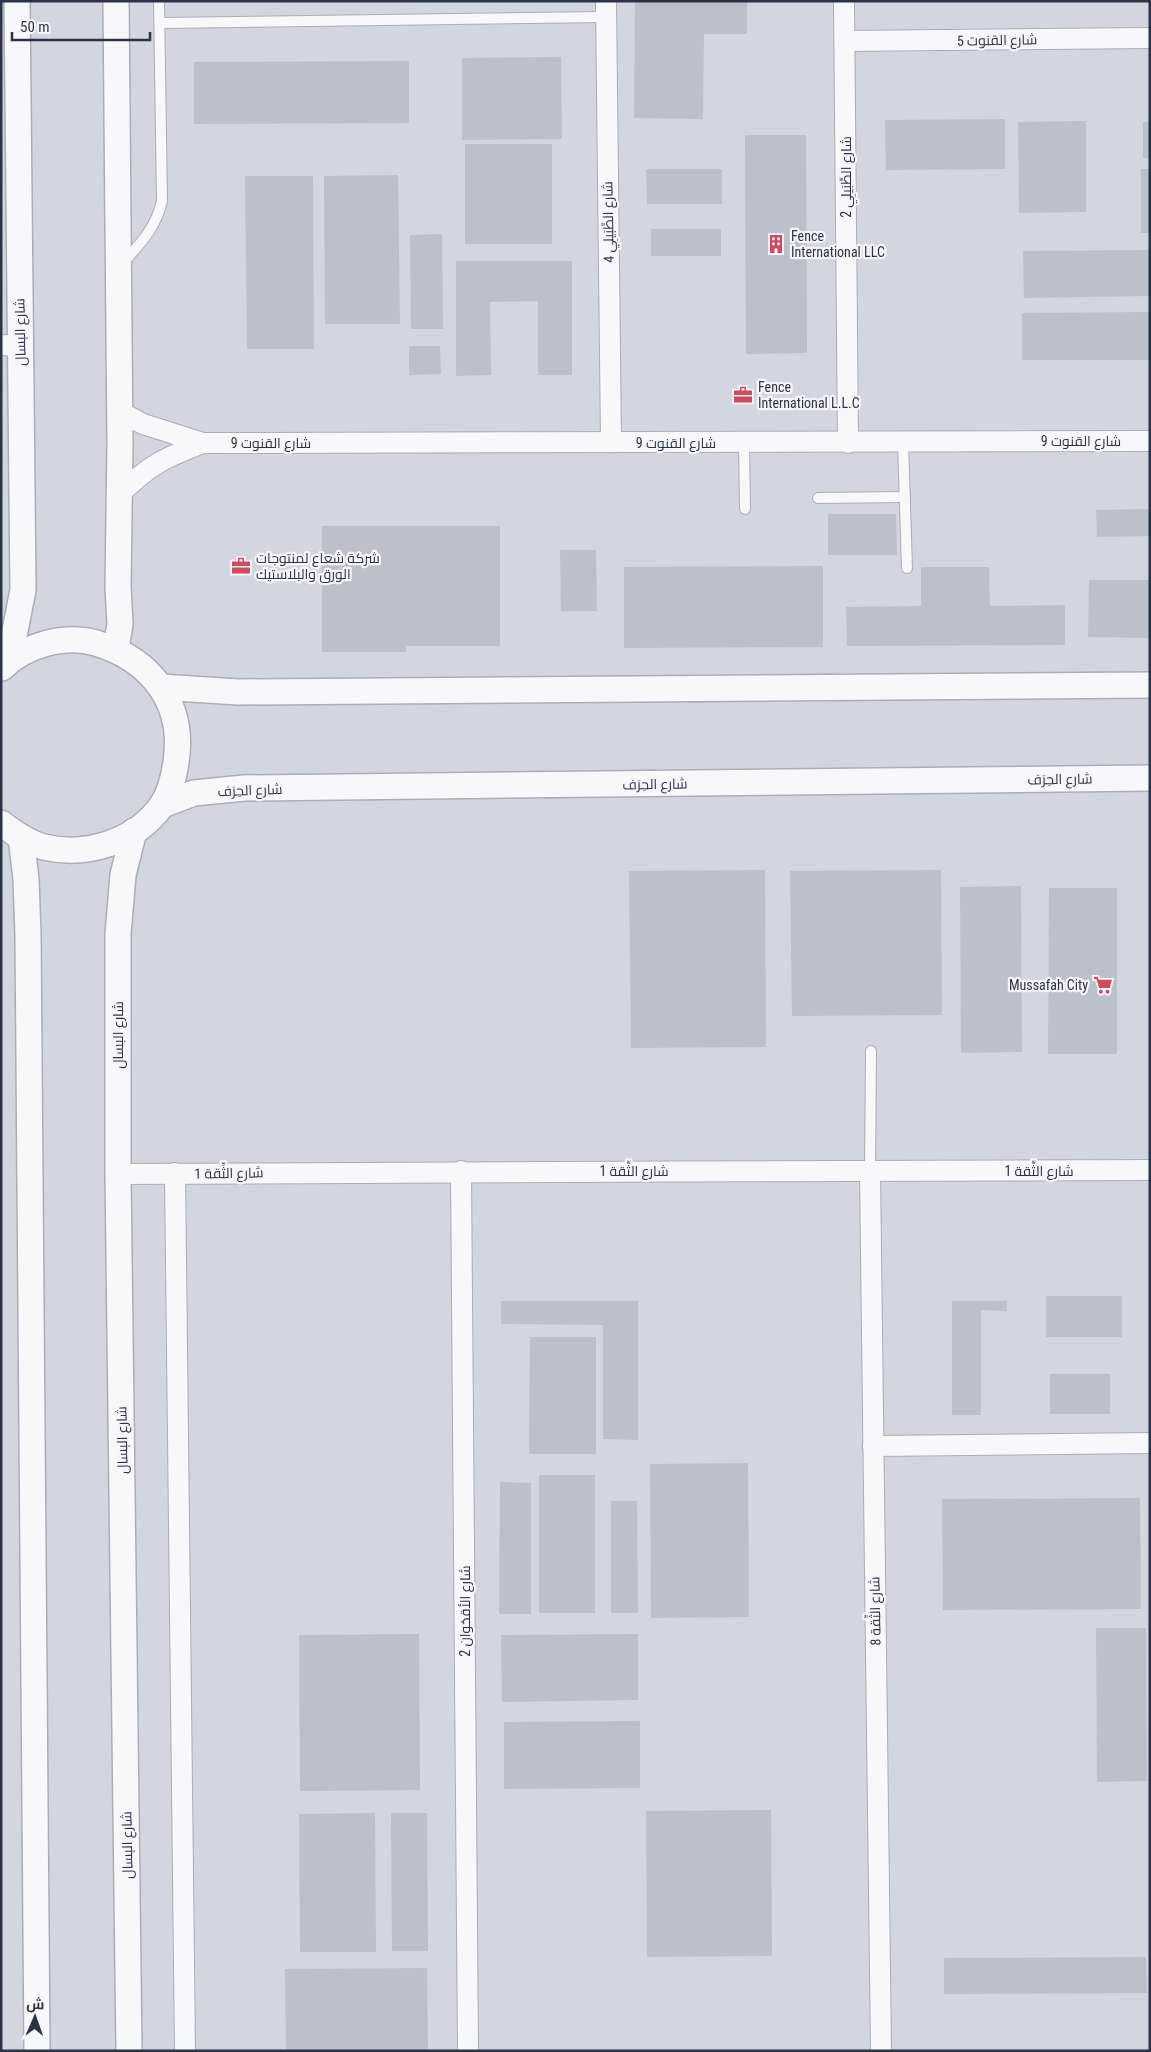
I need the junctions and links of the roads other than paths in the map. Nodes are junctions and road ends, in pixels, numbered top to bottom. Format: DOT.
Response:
graph roads {
  1 [pos="17,1"];
  2 [pos="116,1"];
  3 [pos="159,1"];
  4 [pos="844,1"];
  5 [pos="606,9"];
  6 [pos="160,23"];
  7 [pos="1150,38"];
  8 [pos="845,41"];
  9 [pos="118,269"];
  10 [pos="11,346"];
  11 [pos="119,411"];
  12 [pos="1150,441"];
  13 [pos="611,442"];
  14 [pos="903,442"];
  15 [pos="203,443"];
  16 [pos="744,443"];
  17 [pos="848,443"];
  18 [pos="119,495"];
  19 [pos="905,497"];
  20 [pos="818,498"];
  21 [pos="745,509"];
  22 [pos="907,568"];
  23 [pos="116,649"];
  24 [pos="5,664"];
  25 [pos="1150,685"];
  26 [pos="161,687"];
  27 [pos="1150,778"];
  28 [pos="162,805"];
  29 [pos="11,830"];
  30 [pos="134,831"];
  31 [pos="871,1051"];
  32 [pos="1150,1170"];
  33 [pos="461,1171"];
  34 [pos="870,1172"];
  35 [pos="118,1174"];
  36 [pos="175,1174"];
  37 [pos="1150,1443"];
  38 [pos="873,1446"];
  39 [pos="37,2051"];
  40 [pos="130,2051"];
  41 [pos="185,2051"];
  42 [pos="468,2051"];
  43 [pos="881,2051"];
  1 -- 10 [label="street, شارع البسال"];
  2 -- 9 [label="street"];
  3 -- 6 [label="lane"];
  4 -- 8 [label="street, شارع الطِّبَيلِي 2"];
  5 -- 6 [label="lane"];
  5 -- 13 [label="street, شارع الطِّبَيلِي 4"];
  6 -- 9 [label="lane"];
  7 -- 8 [label="street, شارع القنوت 5"];
  8 -- 17 [label="street, شارع الطِّبَيلِي 2"];
  9 -- 11 [label="street"];
  10 -- 24 [label="street, شارع البسال"];
  11 -- 15 [label="street, شارع القنوت 9"];
  11 -- 18 [label="street"];
  12 -- 14 [label="street, شارع القنوت 9"];
  13 -- 15 [label="street, شارع القنوت 9"];
  13 -- 16 [label="street, شارع القنوت 9"];
  14 -- 17 [label="street, شارع القنوت 9"];
  14 -- 19 [label="lane"];
  15 -- 18 [label="street, شارع القنوت 9"];
  16 -- 17 [label="street, شارع القنوت 9"];
  16 -- 21 [label="lane"];
  18 -- 23 [label="street"];
  19 -- 20 [label="lane"];
  19 -- 22 [label="lane"];
  23 -- 24 [label="street"];
  23 -- 26 [label="street"];
  25 -- 26 [label="street"];
  26 -- 28 [label="street"];
  27 -- 28 [label="street, شارع الحِرَف"];
  28 -- 30 [label="street"];
  29 -- 30 [label="street"];
  29 -- 39 [label="street"];
  30 -- 35 [label="street, شارع البسال"];
  31 -- 34 [label="lane"];
  32 -- 34 [label="street, شارع الثِّقة 1"];
  33 -- 34 [label="street, شارع الثِّقة 1"];
  33 -- 36 [label="street, شارع الثِّقة 1"];
  33 -- 42 [label="street, شارع الأقحُوان 2"];
  34 -- 38 [label="street, شارع الثِّقة 8"];
  35 -- 36 [label="street, شارع الثِّقة 1"];
  35 -- 40 [label="street, شارع البسال"];
  36 -- 41 [label="street"];
  37 -- 38 [label="street"];
  38 -- 43 [label="street, شارع الثِّقة 8"];
}
